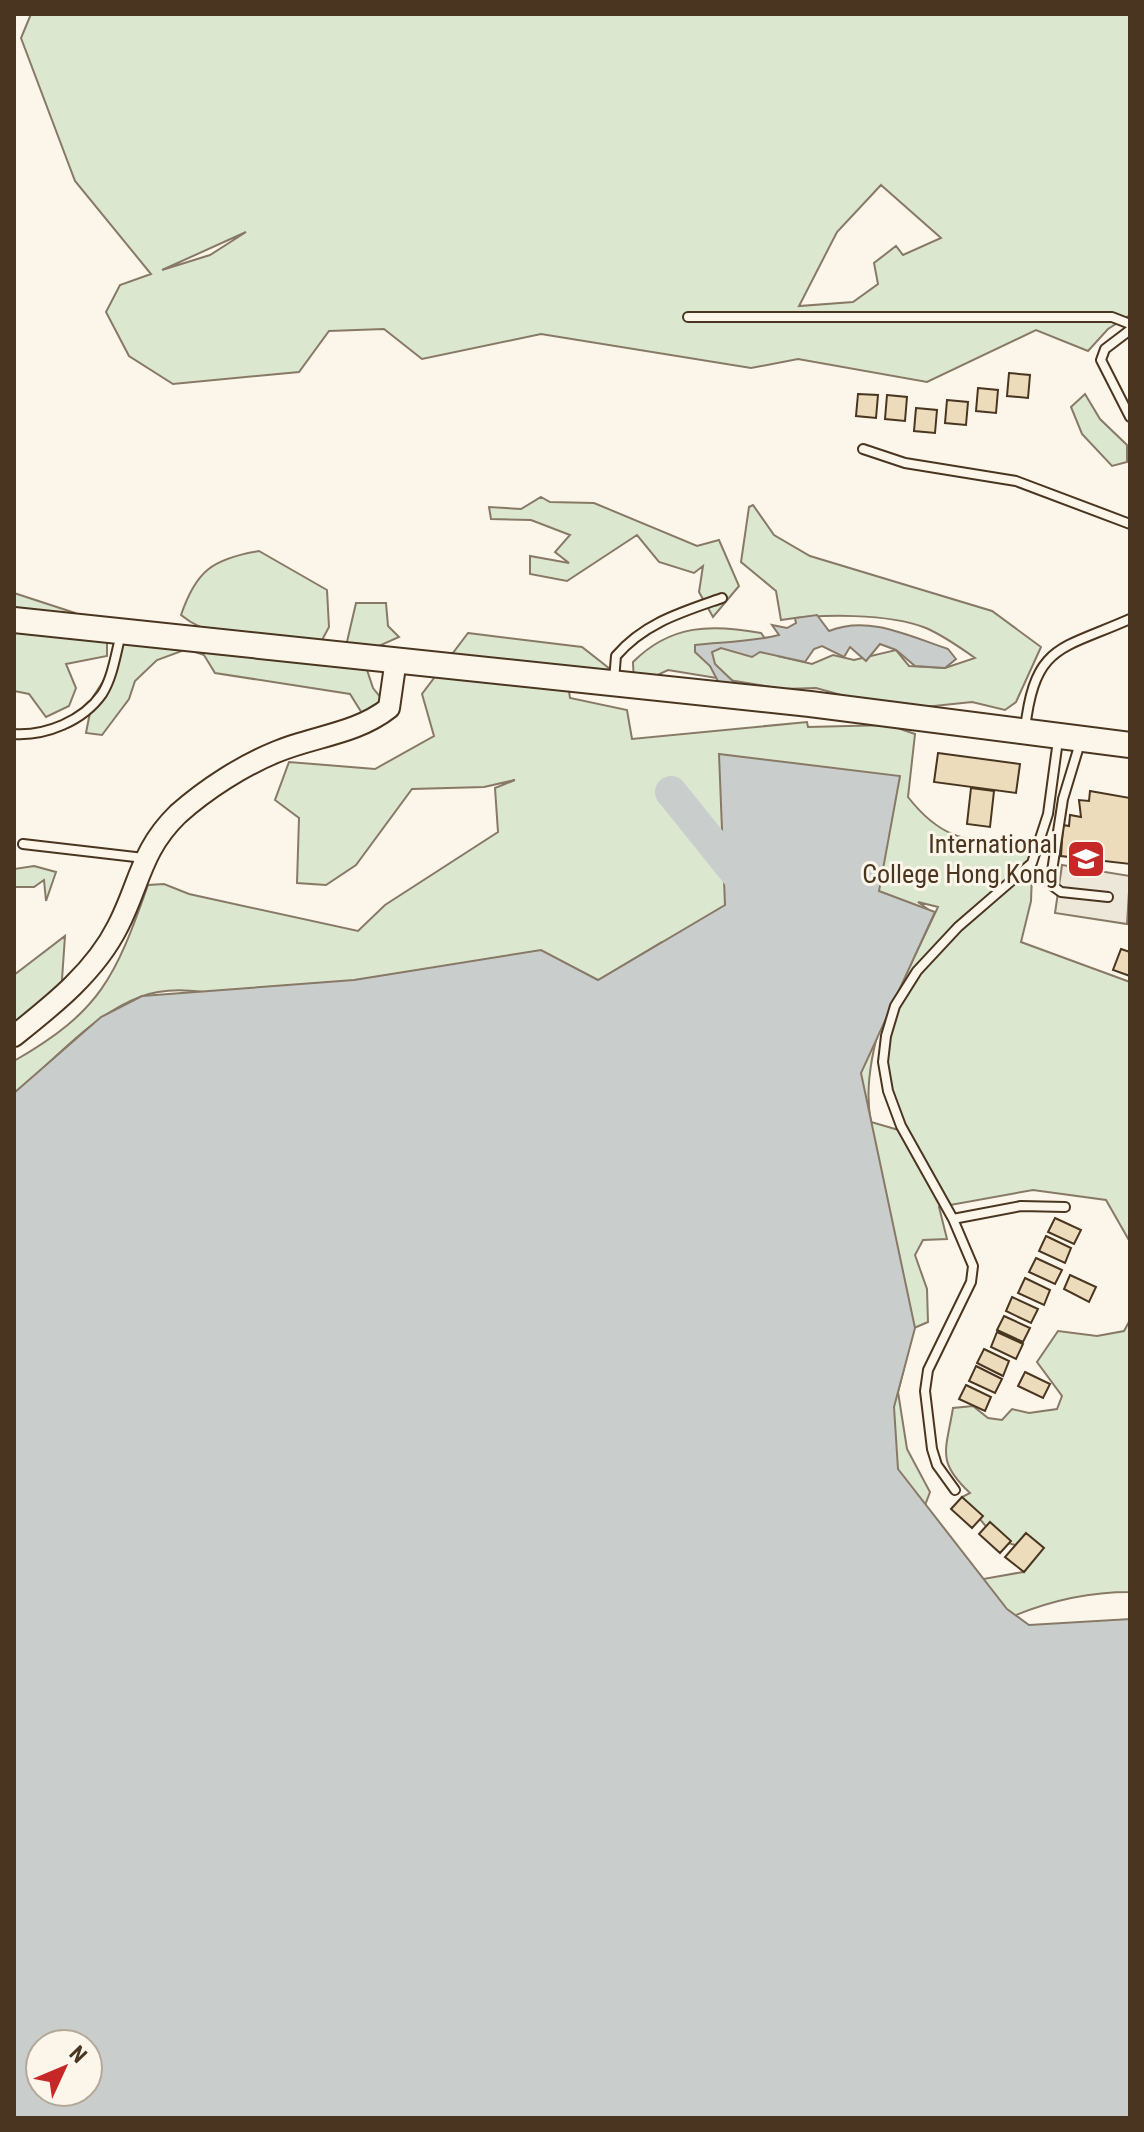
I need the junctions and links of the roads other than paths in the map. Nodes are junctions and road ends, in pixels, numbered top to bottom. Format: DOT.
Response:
graph roads {
  1 [pos="688,317"];
  2 [pos="1130,327"];
  3 [pos="1130,417"];
  4 [pos="863,449"];
  5 [pos="1130,524"];
  6 [pos="722,598"];
  7 [pos="1130,619"];
  8 [pos="14,620"];
  9 [pos="121,633"];
  10 [pos="396,659"];
  11 [pos="614,684"];
  12 [pos="1025,733"];
  13 [pos="14,734"];
  14 [pos="1070,737"];
  15 [pos="1130,745"];
  16 [pos="23,844"];
  17 [pos="144,858"];
  18 [pos="1108,897"];
  19 [pos="14,1036"];
  20 [pos="1065,1207"];
  21 [pos="953,1219"];
  22 [pos="955,1490"];
  1 -- 2 [label="lane"];
  2 -- 3 [label="lane"];
  4 -- 5 [label="lane"];
  6 -- 11 [label="lane"];
  7 -- 12 [label="lane"];
  8 -- 9 [label="main road"];
  9 -- 10 [label="main road"];
  9 -- 13 [label="lane"];
  10 -- 11 [label="main road"];
  10 -- 17 [label="street"];
  11 -- 12 [label="main road"];
  12 -- 14 [label="main road"];
  14 -- 15 [label="main road"];
  14 -- 18 [label="lane"];
  14 -- 21 [label="lane"];
  16 -- 17 [label="lane"];
  17 -- 19 [label="street"];
  20 -- 21 [label="lane"];
  21 -- 22 [label="lane"];
}
